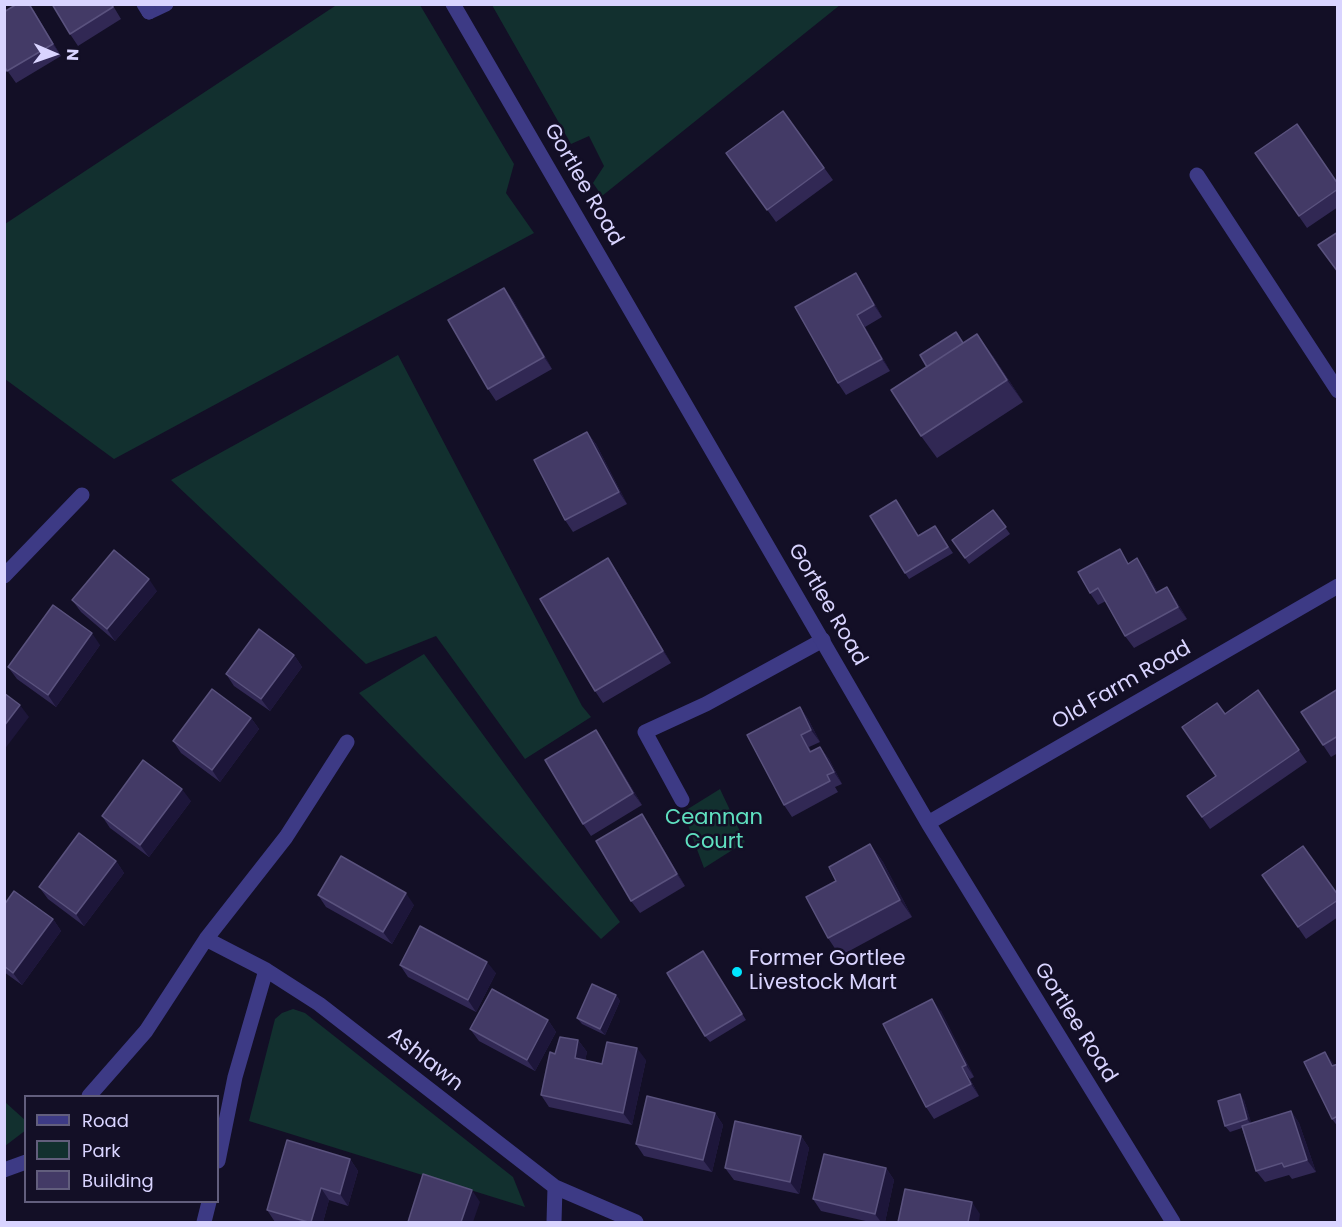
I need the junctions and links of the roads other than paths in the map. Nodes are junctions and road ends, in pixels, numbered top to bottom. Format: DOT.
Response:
graph roads {
  1 [pos="166,4"];
  2 [pos="453,4"];
  3 [pos="146,8"];
  4 [pos="1197,175"];
  5 [pos="1338,391"];
  6 [pos="82,495"];
  7 [pos="4,576"];
  8 [pos="1338,586"];
  9 [pos="823,640"];
  10 [pos="347,742"];
  11 [pos="682,800"];
  12 [pos="928,823"];
  13 [pos="206,939"];
  14 [pos="266,970"];
  15 [pos="90,1095"];
  16 [pos="219,1156"];
  17 [pos="24,1163"];
  18 [pos="4,1170"];
  19 [pos="555,1187"];
  20 [pos="209,1203"];
  21 [pos="204,1222"];
  22 [pos="554,1222"];
  23 [pos="636,1222"];
  24 [pos="1173,1222"];
  1 -- 3 [label="street"];
  2 -- 9 [label="street, Gortlee Road"];
  4 -- 5 [label="street"];
  6 -- 7 [label="street"];
  8 -- 12 [label="street, Old Farm Road"];
  9 -- 11 [label="street"];
  9 -- 12 [label="street, Gortlee Road"];
  10 -- 13 [label="street"];
  12 -- 24 [label="street, Gortlee Road"];
  13 -- 14 [label="street, Ashlawn"];
  13 -- 15 [label="street"];
  14 -- 16 [label="street"];
  14 -- 19 [label="street, Ashlawn"];
  17 -- 18 [label="street"];
  19 -- 22 [label="street"];
  19 -- 23 [label="street, Ashlawn"];
  20 -- 21 [label="street"];
}
